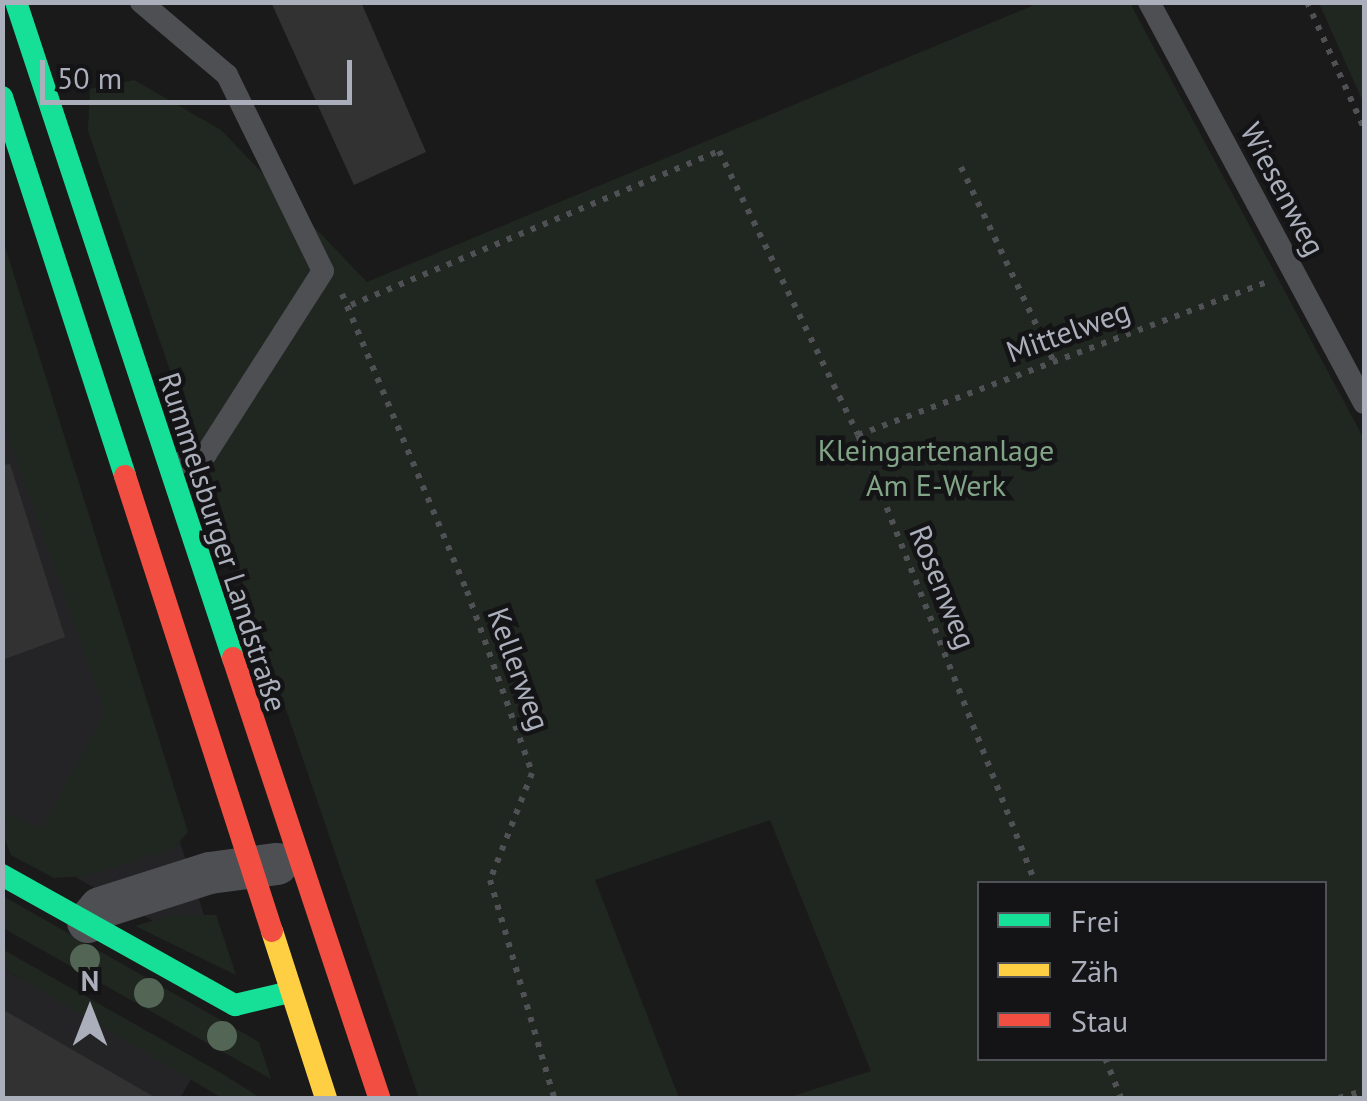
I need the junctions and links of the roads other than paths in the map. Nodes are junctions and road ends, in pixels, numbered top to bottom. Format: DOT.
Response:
graph roads {
  1 [pos="16,2"];
  2 [pos="141,2"];
  3 [pos="1149,2"];
  4 [pos="2,98"];
  5 [pos="1364,403"];
  6 [pos="168,468"];
  7 [pos="297,858"];
  8 [pos="250,872"];
  9 [pos="2,874"];
  10 [pos="88,922"];
  11 [pos="290,992"];
  12 [pos="326,1098"];
  13 [pos="379,1098"];
  1 -- 6 [label="main road, Rummelsburger Landstraße"];
  2 -- 6 [label="lane"];
  3 -- 5 [label="lane, Wiesenweg"];
  4 -- 8 [label="main road"];
  6 -- 7 [label="main road, Rummelsburger Landstraße"];
  7 -- 8 [label="street"];
  7 -- 13 [label="main road, Rummelsburger Landstraße"];
  8 -- 10 [label="street"];
  8 -- 11 [label="main road"];
  9 -- 10 [label="main road"];
  10 -- 11 [label="main road"];
  11 -- 12 [label="main road"];
}
